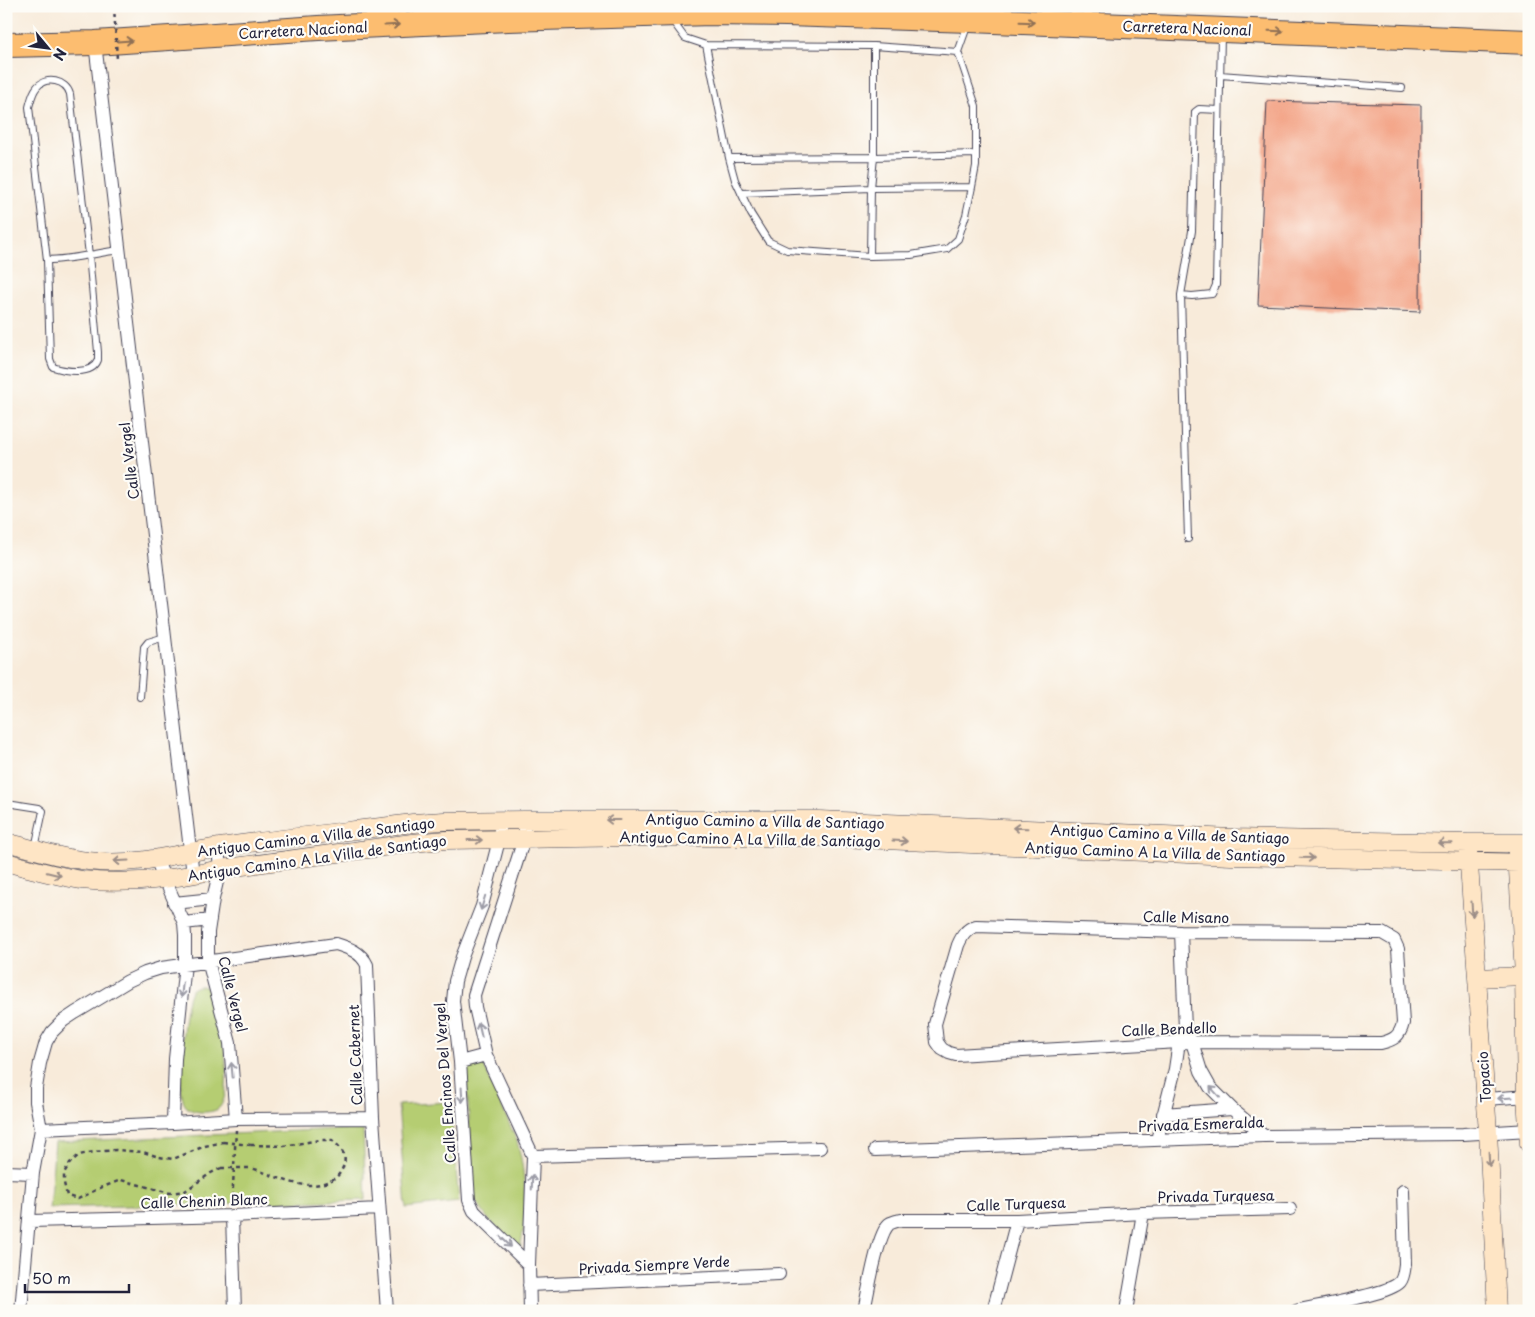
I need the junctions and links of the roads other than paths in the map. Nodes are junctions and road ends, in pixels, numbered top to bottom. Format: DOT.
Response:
graph roads {
  1 [pos="668,14"];
  2 [pos="970,20"];
  3 [pos="1221,29"];
  4 [pos="1529,42"];
  5 [pos="95,43"];
  6 [pos="6,45"];
  7 [pos="706,45"];
  8 [pos="874,46"];
  9 [pos="958,52"];
  10 [pos="1220,75"];
  11 [pos="1402,88"];
  12 [pos="1220,110"];
  13 [pos="976,154"];
  14 [pos="874,157"];
  15 [pos="729,158"];
  16 [pos="972,187"];
  17 [pos="872,188"];
  18 [pos="741,193"];
  19 [pos="120,250"];
  20 [pos="89,255"];
  21 [pos="870,256"];
  22 [pos="47,260"];
  23 [pos="1181,295"];
  24 [pos="1188,539"];
  25 [pos="165,637"];
  26 [pos="140,697"];
  27 [pos="7,803"];
  28 [pos="525,820"];
  29 [pos="500,821"];
  30 [pos="524,839"];
  31 [pos="499,840"];
  32 [pos="6,842"];
  33 [pos="1468,843"];
  34 [pos="1523,843"];
  35 [pos="218,847"];
  36 [pos="35,850"];
  37 [pos="190,852"];
  38 [pos="156,859"];
  39 [pos="6,862"];
  40 [pos="1468,862"];
  41 [pos="1523,863"];
  42 [pos="220,869"];
  43 [pos="193,875"];
  44 [pos="165,878"];
  45 [pos="214,899"];
  46 [pos="174,903"];
  47 [pos="210,920"];
  48 [pos="184,923"];
  49 [pos="1181,932"];
  50 [pos="208,961"];
  51 [pos="185,964"];
  52 [pos="1524,976"];
  53 [pos="1477,978"];
  54 [pos="1397,1037"];
  55 [pos="1186,1042"];
  56 [pos="942,1049"];
  57 [pos="486,1055"];
  58 [pos="460,1062"];
  59 [pos="1527,1096"];
  60 [pos="1485,1099"];
  61 [pos="1232,1110"];
  62 [pos="1163,1114"];
  63 [pos="373,1118"];
  64 [pos="236,1119"];
  65 [pos="173,1123"];
  66 [pos="41,1130"];
  67 [pos="1488,1132"];
  68 [pos="1528,1135"];
  69 [pos="1264,1136"];
  70 [pos="1157,1140"];
  71 [pos="820,1148"];
  72 [pos="875,1150"];
  73 [pos="533,1156"];
  74 [pos="6,1172"];
  75 [pos="33,1174"];
  76 [pos="1403,1191"];
  77 [pos="378,1208"];
  78 [pos="1290,1209"];
  79 [pos="1143,1212"];
  80 [pos="232,1216"];
  81 [pos="1017,1220"];
  82 [pos="30,1221"];
  83 [pos="530,1265"];
  84 [pos="780,1274"];
  85 [pos="529,1285"];
  86 [pos="21,1311"];
  87 [pos="235,1311"];
  88 [pos="387,1311"];
  89 [pos="530,1311"];
  90 [pos="864,1311"];
  91 [pos="994,1311"];
  92 [pos="1126,1311"];
  93 [pos="1296,1311"];
  94 [pos="1497,1311"];
  1 -- 2 [label="highway, Carretera Nacional"];
  5 -- 1 [label="highway, Carretera Nacional, one-way"];
  1 -- 7 [label="lane"];
  2 -- 3 [label="highway, Carretera Nacional, one-way"];
  2 -- 9 [label="lane"];
  3 -- 4 [label="highway, Carretera Nacional, one-way"];
  3 -- 10 [label="lane"];
  5 -- 6 [label="highway, Carretera Nacional"];
  5 -- 19 [label="street, Calle Vergel"];
  7 -- 8 [label="lane"];
  7 -- 15 [label="lane"];
  8 -- 9 [label="lane"];
  8 -- 14 [label="lane"];
  9 -- 13 [label="lane"];
  10 -- 11 [label="lane"];
  10 -- 12 [label="lane"];
  12 -- 23 [label="lane"];
  12 -- 23 [label="lane"];
  13 -- 14 [label="lane"];
  13 -- 16 [label="lane"];
  14 -- 15 [label="lane"];
  14 -- 17 [label="lane"];
  15 -- 18 [label="lane"];
  16 -- 17 [label="lane"];
  16 -- 21 [label="lane"];
  17 -- 18 [label="lane"];
  17 -- 21 [label="lane"];
  18 -- 21 [label="lane"];
  19 -- 20 [label="lane"];
  19 -- 25 [label="street, Calle Vergel"];
  20 -- 22 [label="lane"];
  20 -- 22 [label="lane"];
  20 -- 22 [label="lane"];
  23 -- 24 [label="lane"];
  25 -- 26 [label="lane"];
  25 -- 37 [label="street, Calle Vergel"];
  27 -- 36 [label="lane"];
  28 -- 29 [label="street, Antiguo Camino a Villa de Santiago"];
  28 -- 30 [label="street"];
  33 -- 28 [label="street, Antiguo Camino a Villa de Santiago, one-way"];
  29 -- 31 [label="street, Calle Encinos Del Vergel"];
  29 -- 35 [label="street, Antiguo Camino a Villa de Santiago"];
  30 -- 31 [label="street, Antiguo Camino A La Villa de Santiago"];
  30 -- 40 [label="street, Antiguo Camino A La Villa de Santiago, one-way"];
  57 -- 30 [label="street, one-way"];
  42 -- 31 [label="street, Antiguo Camino A La Villa de Santiago, one-way"];
  31 -- 58 [label="street, Calle Encinos Del Vergel, one-way"];
  32 -- 36 [label="street, Antiguo Camino a Villa de Santiago"];
  33 -- 34 [label="street, Antiguo Camino a Villa de Santiago"];
  33 -- 40 [label="street, Topacio"];
  34 -- 41 [label="street"];
  35 -- 37 [label="street, Antiguo Camino a Villa de Santiago"];
  35 -- 42 [label="street, Calle Vergel"];
  38 -- 36 [label="street, Antiguo Camino a Villa de Santiago, one-way"];
  37 -- 38 [label="street, Antiguo Camino a Villa de Santiago"];
  37 -- 43 [label="street, Calle Vergel"];
  38 -- 44 [label="street"];
  39 -- 44 [label="street, Antiguo Camino A La Villa de Santiago, one-way"];
  40 -- 41 [label="street, Antiguo Camino A La Villa de Santiago"];
  40 -- 53 [label="street, Topacio, one-way"];
  41 -- 52 [label="street"];
  42 -- 43 [label="street, Antiguo Camino A La Villa de Santiago"];
  42 -- 45 [label="street, Calle Vergel"];
  43 -- 44 [label="street, Antiguo Camino A La Villa de Santiago"];
  44 -- 46 [label="street"];
  45 -- 46 [label="street"];
  45 -- 47 [label="street, Calle Vergel"];
  46 -- 48 [label="street"];
  47 -- 48 [label="street"];
  47 -- 50 [label="street, Calle Vergel"];
  48 -- 51 [label="street"];
  49 -- 54 [label="street, Calle Misano"];
  49 -- 55 [label="street"];
  49 -- 56 [label="street, Calle Misano"];
  50 -- 51 [label="street"];
  50 -- 63 [label="street, Calle Cabernet"];
  64 -- 50 [label="street, Calle Vergel, one-way"];
  51 -- 65 [label="street, one-way"];
  51 -- 66 [label="street"];
  52 -- 53 [label="street"];
  52 -- 59 [label="street"];
  53 -- 60 [label="street, Topacio"];
  54 -- 55 [label="street, Calle Bendello"];
  55 -- 56 [label="street, Calle Bendello"];
  61 -- 55 [label="street, one-way"];
  55 -- 62 [label="street"];
  57 -- 58 [label="street"];
  57 -- 73 [label="street"];
  58 -- 83 [label="street, Calle Encinos Del Vergel, one-way"];
  59 -- 60 [label="street, one-way"];
  59 -- 68 [label="street"];
  60 -- 67 [label="street, Topacio"];
  61 -- 62 [label="street"];
  61 -- 69 [label="street"];
  62 -- 70 [label="street"];
  63 -- 64 [label="street"];
  63 -- 77 [label="street, Calle Cabernet"];
  64 -- 65 [label="street"];
  65 -- 66 [label="street"];
  66 -- 75 [label="street"];
  67 -- 68 [label="street, Privada Esmeralda"];
  67 -- 69 [label="street, Privada Esmeralda"];
  67 -- 94 [label="street, Topacio, one-way"];
  69 -- 70 [label="street, Privada Esmeralda"];
  70 -- 72 [label="street, Privada Esmeralda"];
  71 -- 73 [label="street"];
  83 -- 73 [label="street, one-way"];
  74 -- 75 [label="street"];
  75 -- 82 [label="street"];
  76 -- 93 [label="street"];
  77 -- 80 [label="street, Calle Chenin Blanc"];
  77 -- 88 [label="street, Calle Cabernet"];
  78 -- 79 [label="street, Privada Turquesa"];
  79 -- 81 [label="street, Calle Turquesa"];
  79 -- 92 [label="street"];
  80 -- 82 [label="street, Calle Chenin Blanc"];
  80 -- 87 [label="street"];
  81 -- 90 [label="street, Calle Turquesa"];
  81 -- 91 [label="street"];
  82 -- 86 [label="street"];
  83 -- 85 [label="street"];
  84 -- 85 [label="street, Privada Siempre Verde"];
  85 -- 89 [label="street"];
}
